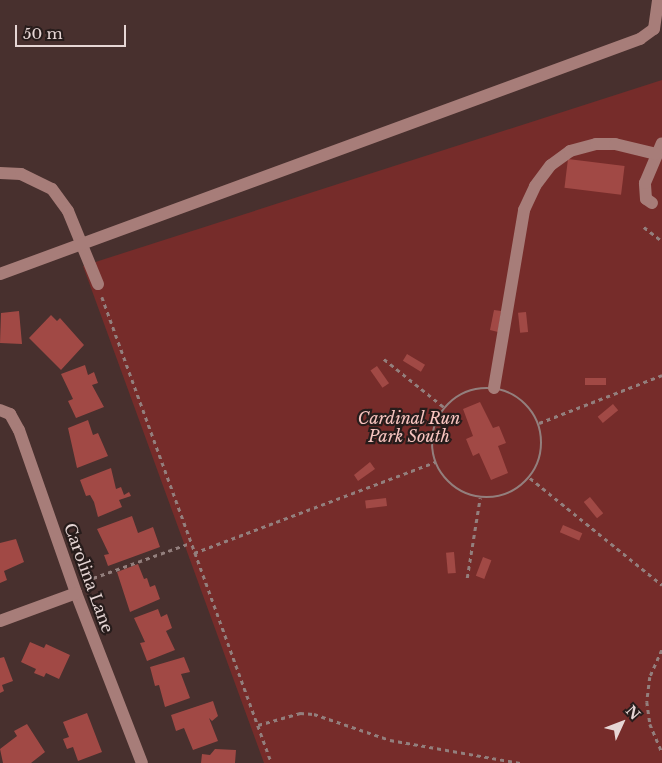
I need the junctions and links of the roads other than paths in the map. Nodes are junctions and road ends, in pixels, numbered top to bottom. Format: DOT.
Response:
graph roads {
  1 [pos="658,0"];
  2 [pos="659,148"];
  3 [pos="0,173"];
  4 [pos="652,203"];
  5 [pos="83,244"];
  6 [pos="0,274"];
  7 [pos="98,284"];
  8 [pos="494,388"];
  9 [pos="0,410"];
  10 [pos="76,593"];
  11 [pos="0,621"];
  12 [pos="142,763"];
  1 -- 5 [label="street"];
  2 -- 4 [label="street"];
  2 -- 8 [label="street"];
  3 -- 5 [label="street"];
  5 -- 6 [label="street"];
  5 -- 7 [label="street"];
  9 -- 10 [label="street, Carolina Lane"];
  10 -- 11 [label="street"];
  10 -- 12 [label="street, Carolina Lane"];
}
